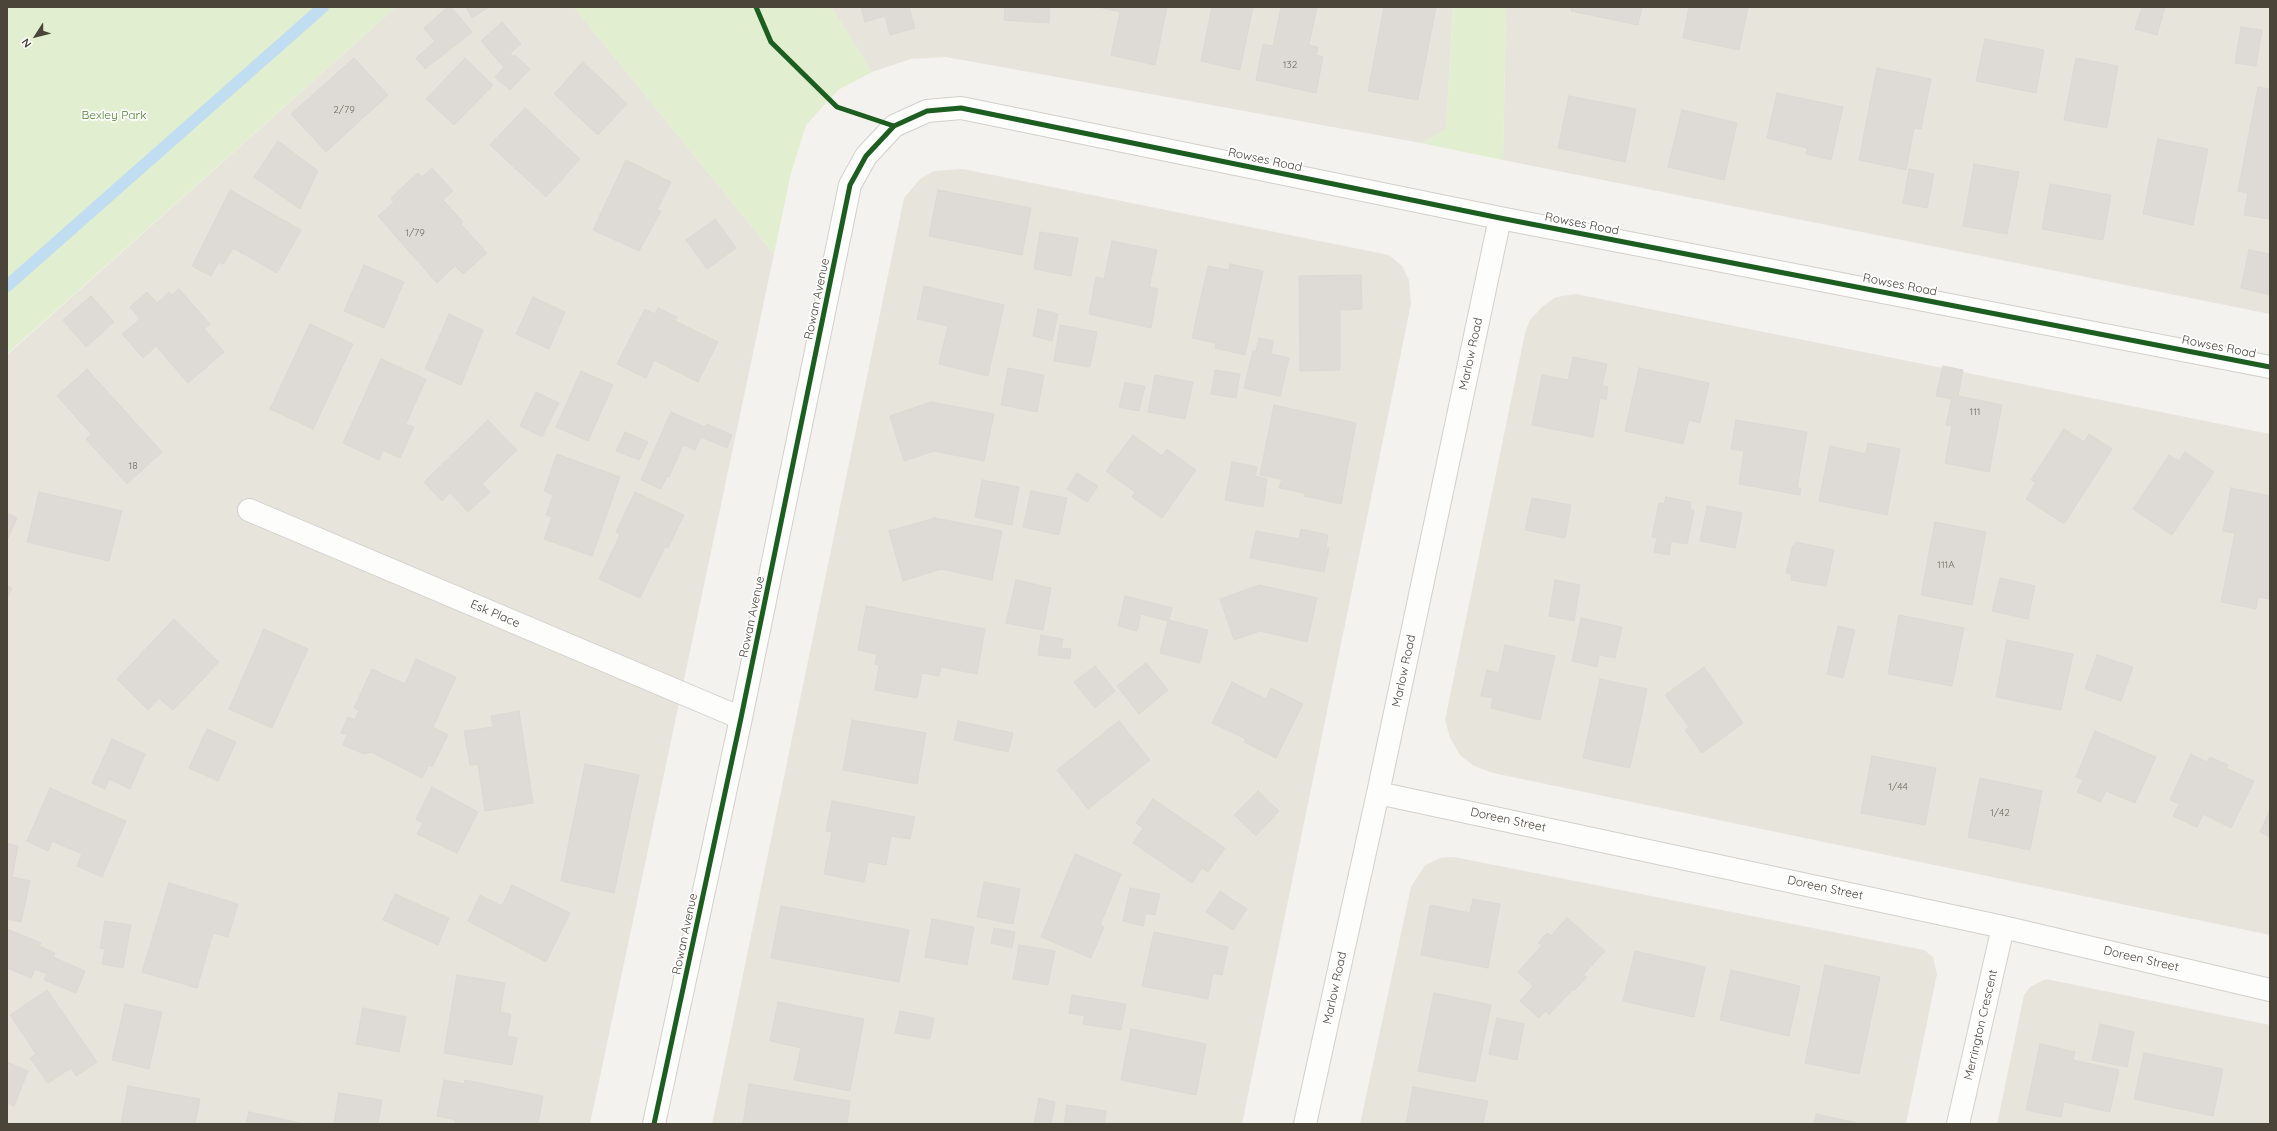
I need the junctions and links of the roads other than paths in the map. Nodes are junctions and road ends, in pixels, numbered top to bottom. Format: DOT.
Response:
graph roads {
  1 [pos="894,126"];
  2 [pos="1500,218"];
  3 [pos="2270,367"];
  4 [pos="249,510"];
  5 [pos="741,718"];
  6 [pos="1378,792"];
  7 [pos="2003,927"];
  8 [pos="2270,990"];
  9 [pos="654,1124"];
  10 [pos="1305,1124"];
  11 [pos="1958,1124"];
  1 -- 2 [label="street, Rowses Road"];
  1 -- 5 [label="street, Rowan Avenue"];
  2 -- 3 [label="street, Rowses Road"];
  2 -- 6 [label="street, Marlow Road"];
  4 -- 5 [label="street, Esk Place"];
  5 -- 9 [label="street, Rowan Avenue"];
  6 -- 7 [label="street, Doreen Street"];
  6 -- 10 [label="street, Marlow Road"];
  7 -- 8 [label="street, Doreen Street"];
  7 -- 11 [label="street, Merrington Crescent"];
}
